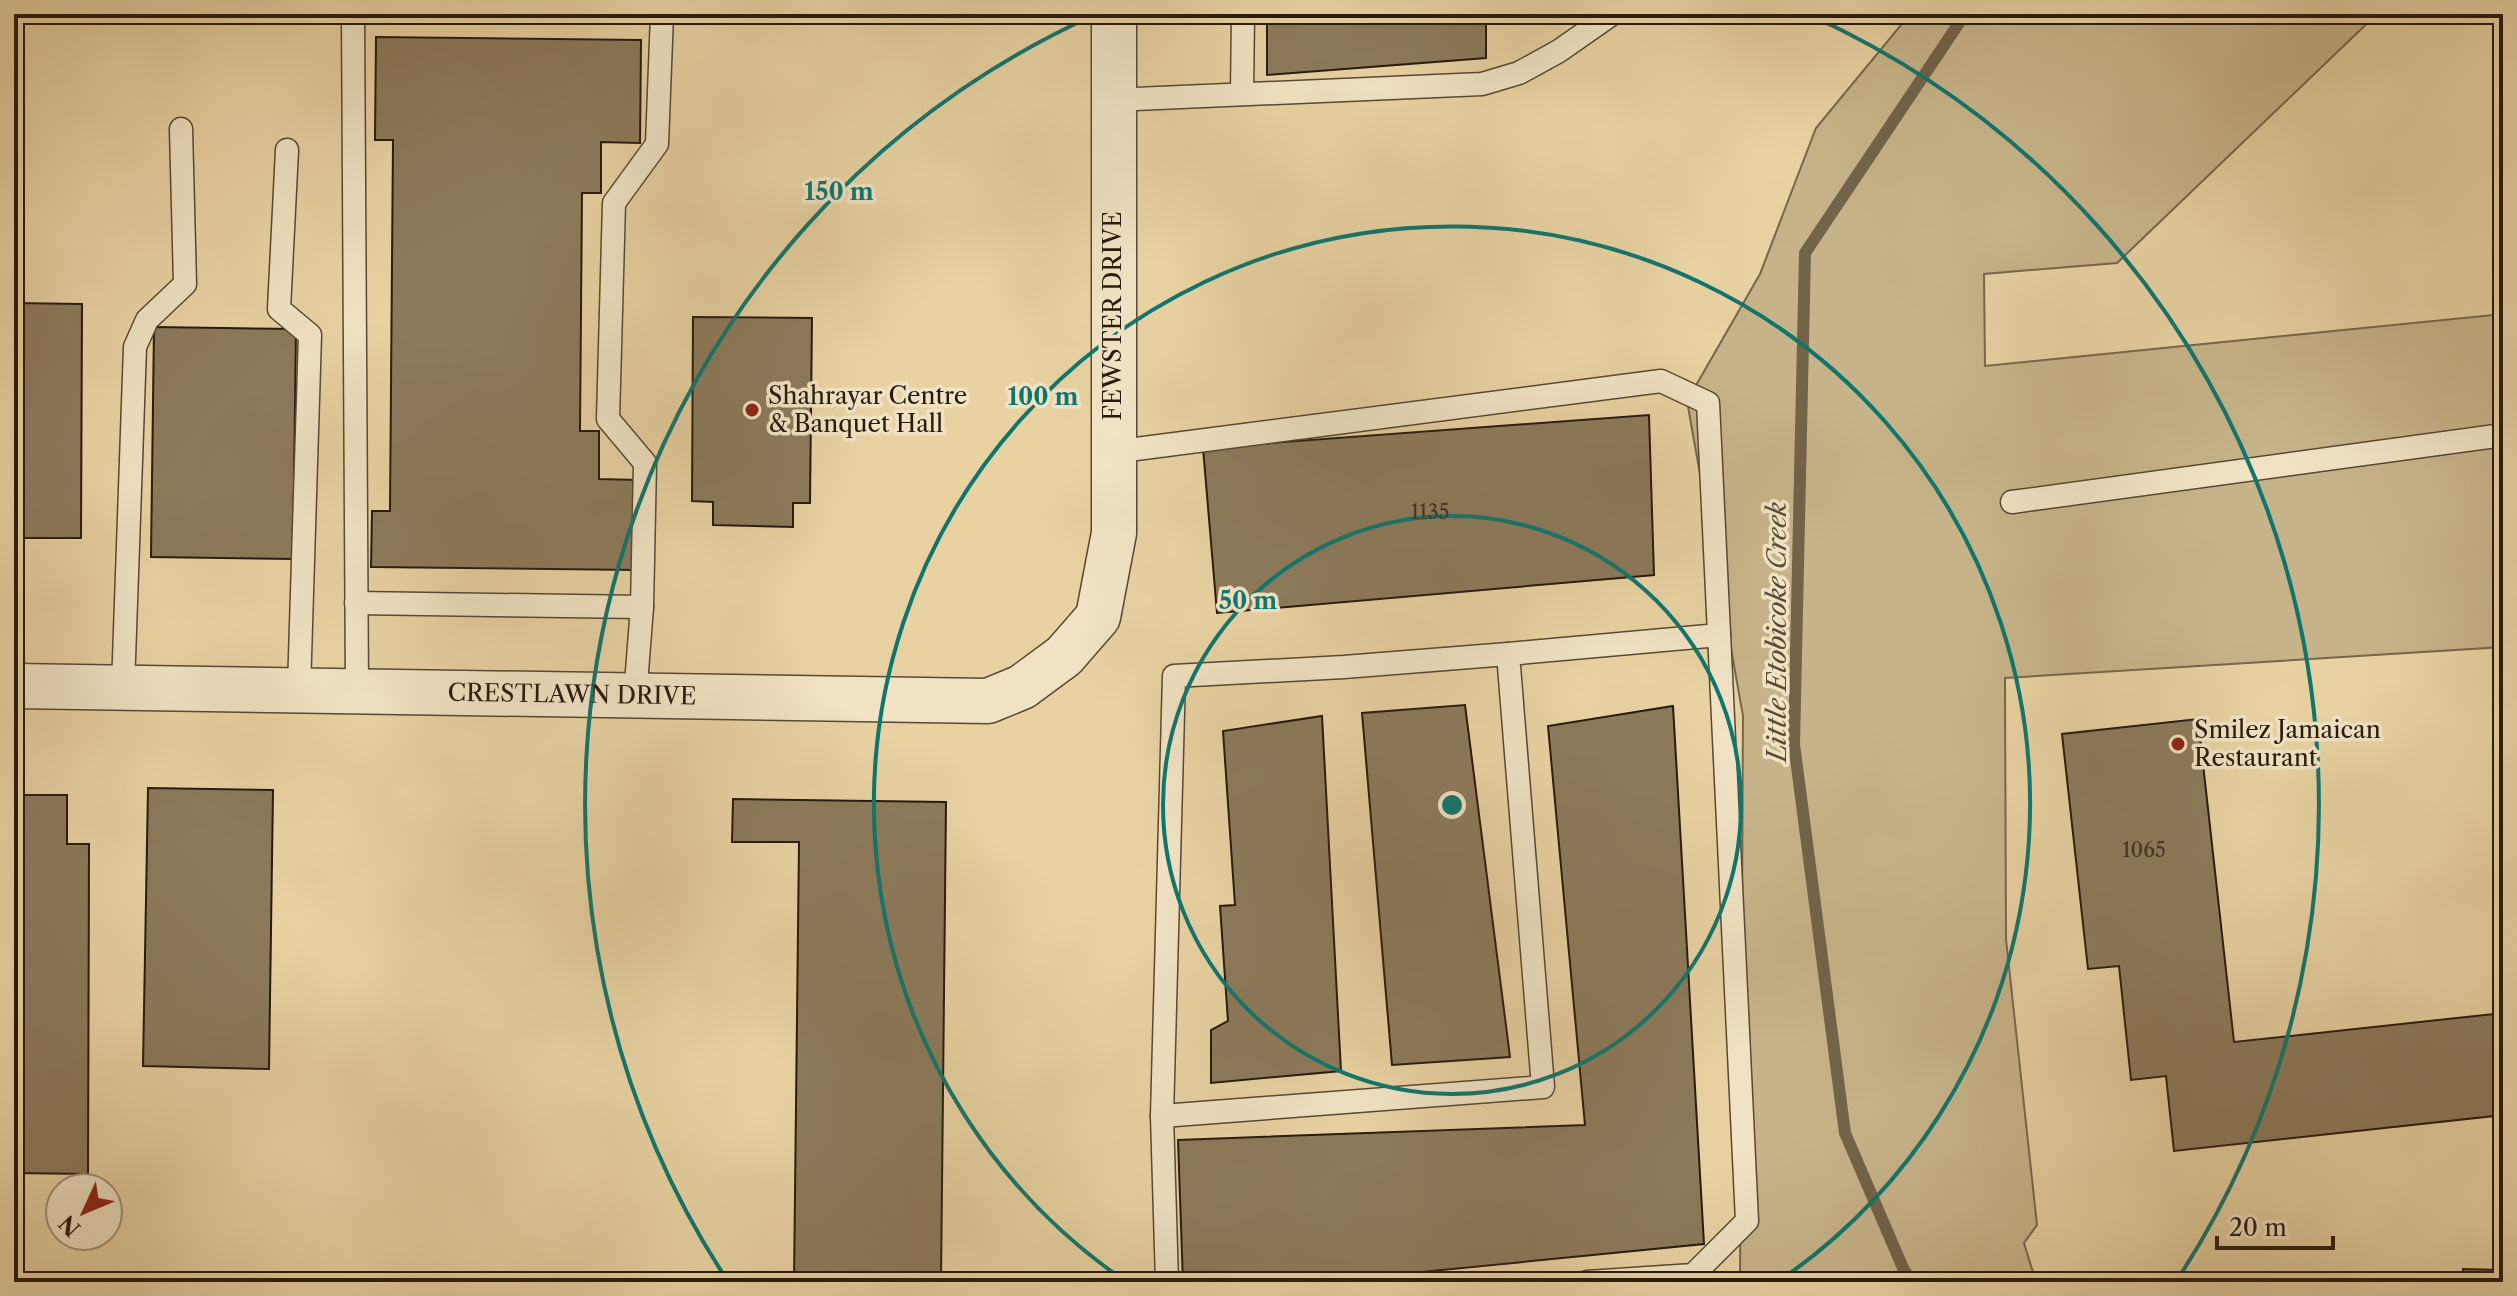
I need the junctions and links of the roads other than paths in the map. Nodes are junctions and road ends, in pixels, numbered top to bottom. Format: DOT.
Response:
graph roads {
  1 [pos="353,14"];
  2 [pos="662,14"];
  3 [pos="1114,14"];
  4 [pos="1243,14"];
  5 [pos="1612,14"];
  6 [pos="1242,94"];
  7 [pos="1113,100"];
  8 [pos="181,129"];
  9 [pos="287,150"];
  10 [pos="2503,435"];
  11 [pos="1113,452"];
  12 [pos="2012,502"];
  13 [pos="356,603"];
  14 [pos="642,607"];
  15 [pos="1098,617"];
  16 [pos="1719,635"];
  17 [pos="1508,654"];
  18 [pos="14,686"];
  19 [pos="123,687"];
  20 [pos="299,689"];
  21 [pos="357,690"];
  22 [pos="635,697"];
  23 [pos="1162,1116"];
  24 [pos="1167,1282"];
  25 [pos="1587,1282"];
  1 -- 13 [label="lane"];
  2 -- 14 [label="lane"];
  3 -- 7 [label="street, FEWSTER DRIVE"];
  4 -- 6 [label="lane"];
  5 -- 6 [label="lane"];
  6 -- 7 [label="lane"];
  7 -- 11 [label="street, FEWSTER DRIVE"];
  8 -- 19 [label="lane"];
  9 -- 20 [label="lane"];
  10 -- 12 [label="lane"];
  11 -- 15 [label="street, FEWSTER DRIVE"];
  11 -- 16 [label="lane"];
  13 -- 14 [label="lane"];
  13 -- 21 [label="lane"];
  14 -- 22 [label="lane"];
  15 -- 22 [label="street, CRESTLAWN DRIVE"];
  16 -- 17 [label="lane"];
  16 -- 25 [label="lane"];
  17 -- 23 [label="lane"];
  17 -- 23 [label="lane"];
  18 -- 19 [label="street, CRESTLAWN DRIVE"];
  19 -- 20 [label="street, CRESTLAWN DRIVE"];
  20 -- 21 [label="street, CRESTLAWN DRIVE"];
  21 -- 22 [label="street, CRESTLAWN DRIVE"];
  23 -- 24 [label="lane"];
}
